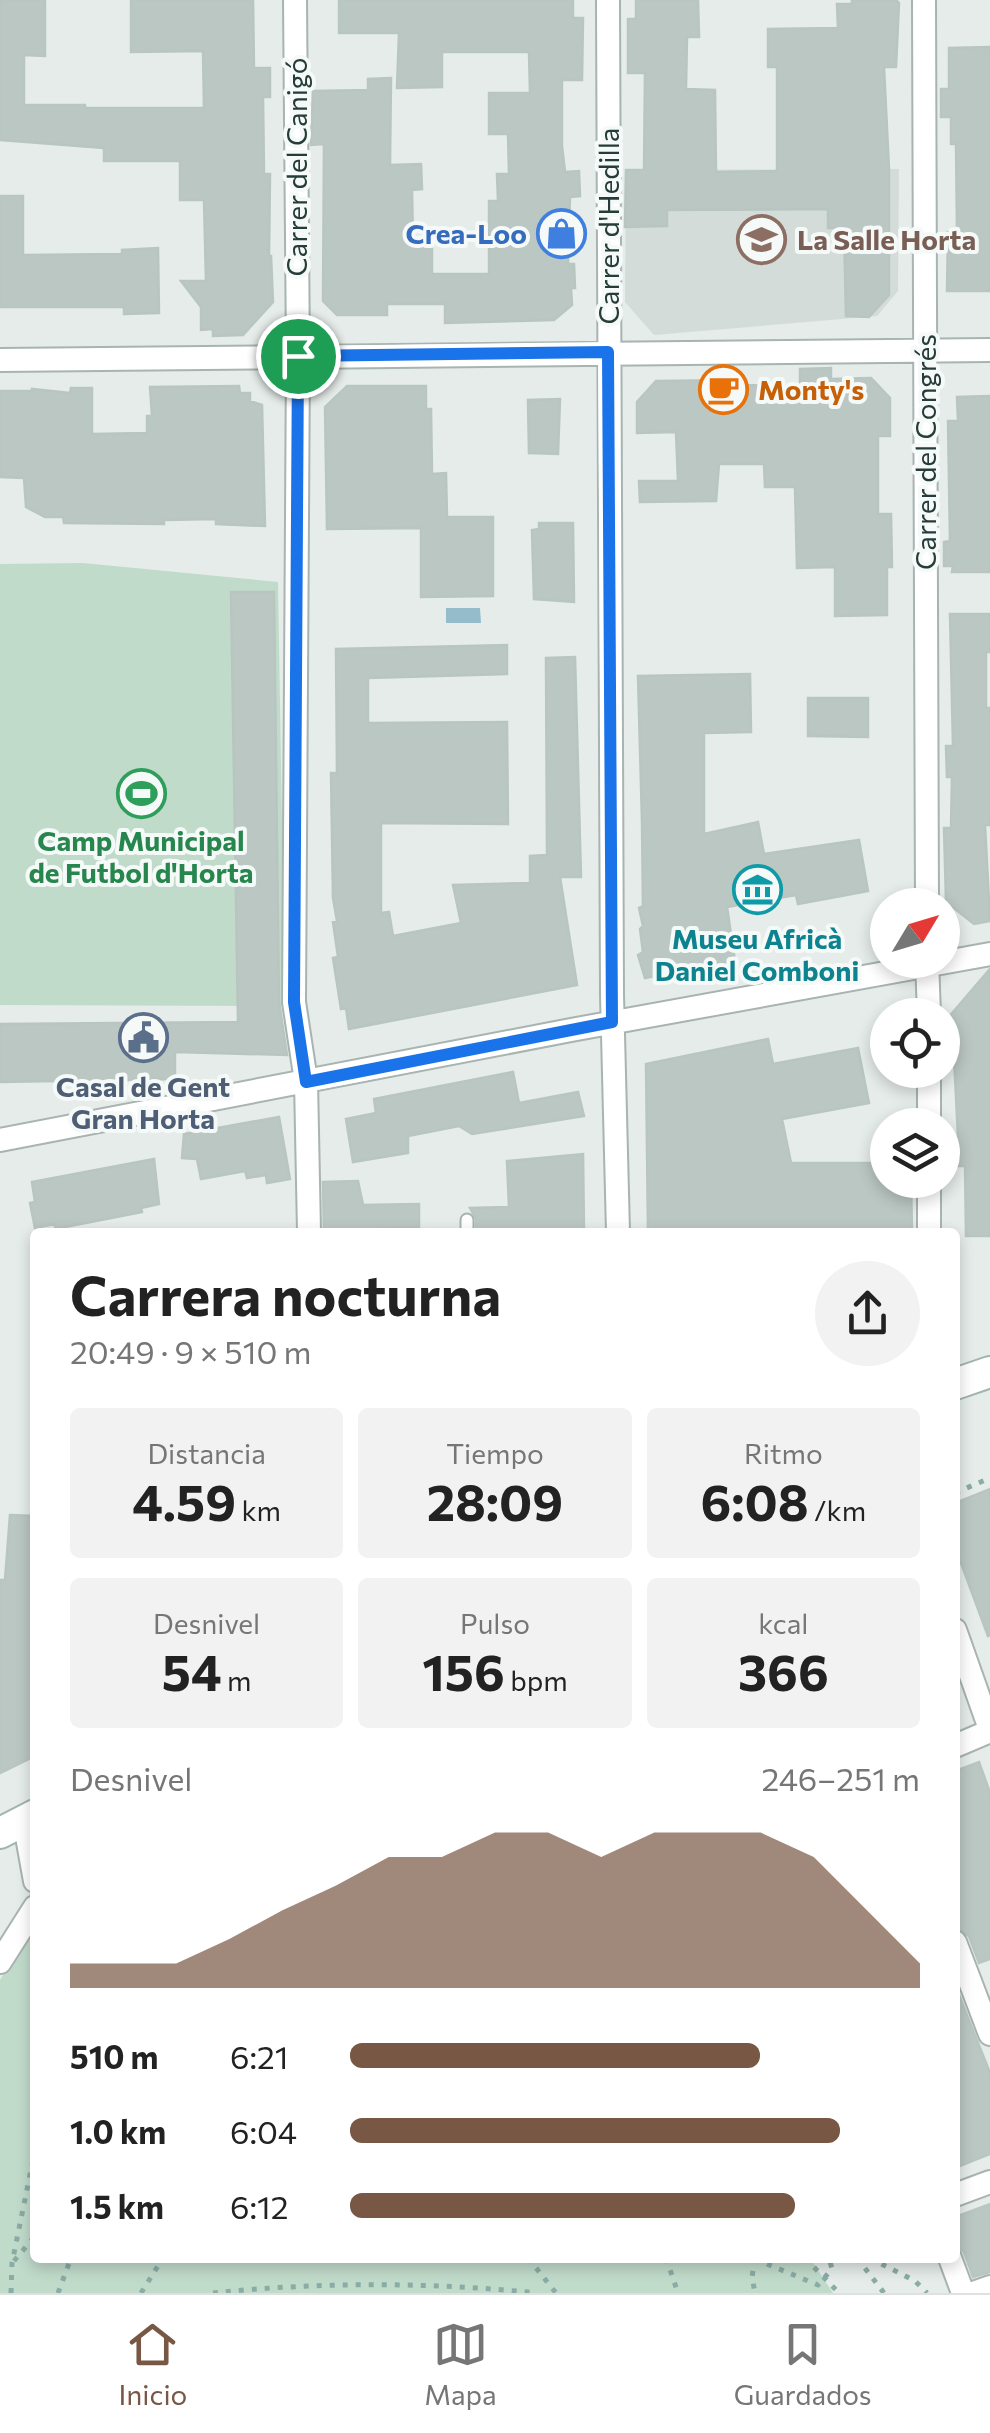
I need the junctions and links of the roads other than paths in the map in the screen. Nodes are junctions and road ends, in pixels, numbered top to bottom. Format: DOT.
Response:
graph roads {
  1 [pos="295,0"];
  2 [pos="608,0"];
  3 [pos="924,0"];
  4 [pos="990,350"];
  5 [pos="608,352"];
  6 [pos="926,352"];
  7 [pos="298,356"];
  8 [pos="0,360"];
  9 [pos="928,888"];
  10 [pos="990,954"];
  11 [pos="960,958"];
  12 [pos="870,974"];
  13 [pos="612,1022"];
  14 [pos="306,1082"];
  15 [pos="0,1140"];
  16 [pos="929,1198"];
  17 [pos="309,1228"];
  18 [pos="618,1228"];
  19 [pos="930,1228"];
  20 [pos="990,1372"];
  21 [pos="960,1382"];
  22 [pos="960,1644"];
  23 [pos="990,1730"];
  24 [pos="960,1744"];
  25 [pos="20,1823"];
  26 [pos="30,1862"];
  27 [pos="30,1916"];
  28 [pos="960,1959"];
  29 [pos="0,1962"];
  30 [pos="970,1992"];
  31 [pos="990,2034"];
  32 [pos="990,2182"];
  33 [pos="960,2193"];
  34 [pos="952,2263"];
  35 [pos="990,2286"];
  36 [pos="963,2293"];
  37 [pos="972,2293"];
  1 -- 7 [label="street, Carrer del Canigó"];
  2 -- 5 [label="street, Carrer d'Hedilla"];
  3 -- 6 [label="street, Carrer del Congrés"];
  4 -- 6 [label="street"];
  5 -- 6 [label="street"];
  5 -- 7 [label="street"];
  5 -- 13 [label="street, Carrer d'Hedilla"];
  6 -- 9 [label="street, Carrer del Congrés"];
  7 -- 8 [label="street"];
  7 -- 14 [label="street, Carrer del Canigó"];
  10 -- 11 [label="street"];
  12 -- 13 [label="street"];
  13 -- 14 [label="street"];
  13 -- 18 [label="street, Carrer d'Hedilla"];
  14 -- 15 [label="street"];
  14 -- 17 [label="street, Carrer del Canigó"];
  16 -- 19 [label="street"];
  20 -- 21 [label="street"];
  22 -- 23 [label="street"];
  23 -- 24 [label="street"];
  25 -- 26 [label="street"];
  27 -- 29 [label="street"];
  28 -- 30 [label="street"];
  30 -- 31 [label="street"];
  32 -- 33 [label="street"];
  34 -- 36 [label="street"];
  35 -- 37 [label="street"];
}
